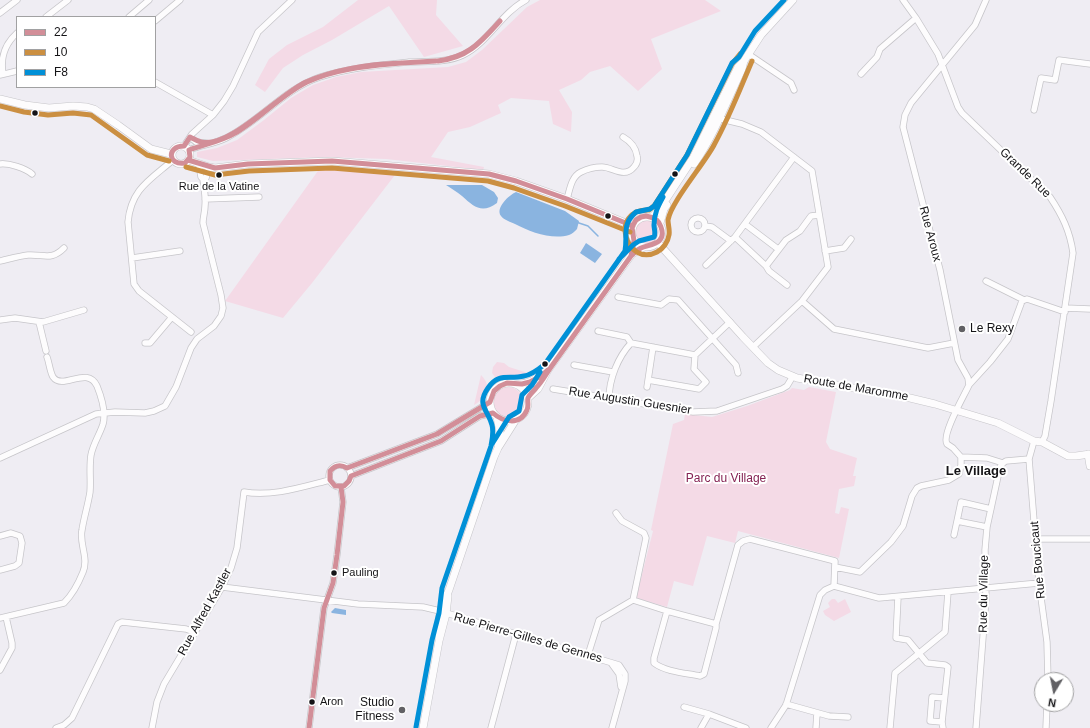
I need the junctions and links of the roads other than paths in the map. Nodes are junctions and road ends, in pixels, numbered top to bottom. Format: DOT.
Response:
graph roads {
  1 [pos="17,0"];
  2 [pos="68,0"];
  3 [pos="149,0"];
  4 [pos="180,0"];
  5 [pos="292,0"];
  6 [pos="526,0"];
  7 [pos="793,0"];
  8 [pos="903,0"];
  9 [pos="986,0"];
  10 [pos="0,13"];
  11 [pos="47,16"];
  12 [pos="130,16"];
  13 [pos="916,18"];
  14 [pos="156,20"];
  15 [pos="16,34"];
  16 [pos="748,54"];
  17 [pos="1090,64"];
  18 [pos="943,65"];
  19 [pos="16,71"];
  20 [pos="861,74"];
  21 [pos="1,75"];
  22 [pos="156,83"];
  23 [pos="794,90"];
  24 [pos="0,99"];
  25 [pos="1034,110"];
  26 [pos="213,115"];
  27 [pos="717,118"];
  28 [pos="190,137"];
  29 [pos="623,137"];
  30 [pos="707,137"];
  31 [pos="210,143"];
  32 [pos="186,148"];
  33 [pos="172,157"];
  34 [pos="794,157"];
  35 [pos="188,160"];
  36 [pos="0,164"];
  37 [pos="199,164"];
  38 [pos="209,167"];
  39 [pos="32,174"];
  40 [pos="204,179"];
  41 [pos="259,197"];
  42 [pos="205,199"];
  43 [pos="567,199"];
  44 [pos="819,215"];
  45 [pos="652,217"];
  46 [pos="660,223"];
  47 [pos="745,224"];
  48 [pos="633,226"];
  49 [pos="705,226"];
  50 [pos="733,239"];
  51 [pos="851,239"];
  52 [pos="634,240"];
  53 [pos="658,243"];
  54 [pos="644,247"];
  55 [pos="64,248"];
  56 [pos="778,249"];
  57 [pos="180,251"];
  58 [pos="825,251"];
  59 [pos="632,254"];
  60 [pos="132,258"];
  61 [pos="0,261"];
  62 [pos="706,265"];
  63 [pos="766,266"];
  64 [pos="986,281"];
  65 [pos="787,286"];
  66 [pos="618,297"];
  67 [pos="1024,300"];
  68 [pos="802,301"];
  69 [pos="84,310"];
  70 [pos="1065,310"];
  71 [pos="1090,310"];
  72 [pos="172,317"];
  73 [pos="0,320"];
  74 [pos="39,322"];
  75 [pos="730,322"];
  76 [pos="598,331"];
  77 [pos="194,336"];
  78 [pos="713,339"];
  79 [pos="145,343"];
  80 [pos="631,343"];
  81 [pos="954,343"];
  82 [pos="653,347"];
  83 [pos="753,347"];
  84 [pos="695,355"];
  85 [pos="574,365"];
  86 [pos="548,370"];
  87 [pos="613,372"];
  88 [pos="738,373"];
  89 [pos="793,376"];
  90 [pos="648,380"];
  91 [pos="516,384"];
  92 [pos="970,385"];
  93 [pos="647,387"];
  94 [pos="553,389"];
  95 [pos="528,398"];
  96 [pos="609,399"];
  97 [pos="490,402"];
  98 [pos="957,410"];
  99 [pos="104,412"];
  100 [pos="495,415"];
  101 [pos="515,421"];
  102 [pos="1034,441"];
  103 [pos="1042,442"];
  104 [pos="498,448"];
  105 [pos="1089,454"];
  106 [pos="961,456"];
  107 [pos="0,458"];
  108 [pos="1029,459"];
  109 [pos="1003,463"];
  110 [pos="1090,466"];
  111 [pos="347,468"];
  112 [pos="351,476"];
  113 [pos="330,480"];
  114 [pos="341,487"];
  115 [pos="991,509"];
  116 [pos="616,513"];
  117 [pos="957,521"];
  118 [pos="987,527"];
  119 [pos="954,535"];
  120 [pos="0,536"];
  121 [pos="1036,539"];
  122 [pos="1090,539"];
  123 [pos="835,567"];
  124 [pos="0,570"];
  125 [pos="1039,583"];
  126 [pos="834,586"];
  127 [pos="222,587"];
  128 [pos="986,588"];
  129 [pos="448,590"];
  130 [pos="948,592"];
  131 [pos="898,597"];
  132 [pos="326,600"];
  133 [pos="633,600"];
  134 [pos="443,609"];
  135 [pos="667,611"];
  136 [pos="3,617"];
  137 [pos="716,624"];
  138 [pos="194,632"];
  139 [pos="516,634"];
  140 [pos="920,653"];
  141 [pos="588,655"];
  142 [pos="0,670"];
  143 [pos="1048,672"];
  144 [pos="944,698"];
  145 [pos="786,704"];
  146 [pos="684,707"];
  147 [pos="1047,712"];
  148 [pos="817,713"];
  149 [pos="709,714"];
  150 [pos="848,717"];
  151 [pos="943,725"];
  152 [pos="613,726"];
  153 [pos="56,728"];
  154 [pos="152,728"];
  155 [pos="309,728"];
  156 [pos="423,728"];
  157 [pos="491,728"];
  158 [pos="701,728"];
  159 [pos="746,728"];
  160 [pos="772,728"];
  161 [pos="816,728"];
  162 [pos="890,728"];
  163 [pos="976,728"];
  164 [pos="1046,728"];
  1 -- 10 [label="street"];
  2 -- 11 [label="street"];
  3 -- 12 [label="street"];
  4 -- 14 [label="street"];
  5 -- 26 [label="street"];
  6 -- 31 [label="street"];
  7 -- 16 [label="street"];
  8 -- 13 [label="street, Grande Rue"];
  9 -- 18 [label="street, Rue Aroux"];
  13 -- 18 [label="street, Grande Rue"];
  13 -- 20 [label="street"];
  15 -- 21 [label="street"];
  16 -- 23 [label="street"];
  16 -- 27 [label="street"];
  17 -- 25 [label="street"];
  18 -- 70 [label="street, Grande Rue"];
  18 -- 81 [label="street, Rue Aroux"];
  19 -- 21 [label="street"];
  22 -- 26 [label="street"];
  24 -- 33 [label="street"];
  26 -- 28 [label="street"];
  27 -- 30 [label="street"];
  27 -- 34 [label="street"];
  28 -- 31 [label="street"];
  28 -- 32 [label="street"];
  29 -- 43 [label="street"];
  30 -- 45 [label="street"];
  30 -- 46 [label="street"];
  31 -- 32 [label="street"];
  32 -- 33 [label="street"];
  32 -- 35 [label="street"];
  33 -- 35 [label="street"];
  33 -- 60 [label="street"];
  34 -- 44 [label="street"];
  34 -- 47 [label="street"];
  35 -- 37 [label="street"];
  36 -- 39 [label="street"];
  37 -- 38 [label="street"];
  37 -- 40 [label="street"];
  38 -- 40 [label="street"];
  38 -- 43 [label="street"];
  40 -- 42 [label="street"];
  41 -- 42 [label="street"];
  42 -- 77 [label="street"];
  43 -- 48 [label="street"];
  44 -- 56 [label="street"];
  44 -- 58 [label="street"];
  45 -- 46 [label="street"];
  45 -- 48 [label="street"];
  46 -- 53 [label="street"];
  47 -- 50 [label="street"];
  47 -- 56 [label="street"];
  48 -- 52 [label="street"];
  49 -- 50 [label="street"];
  50 -- 62 [label="street"];
  50 -- 63 [label="street"];
  51 -- 58 [label="street"];
  52 -- 54 [label="street"];
  52 -- 59 [label="street"];
  53 -- 54 [label="street"];
  53 -- 75 [label="street, Route de Maromme"];
  54 -- 59 [label="street"];
  55 -- 61 [label="street"];
  56 -- 63 [label="street"];
  57 -- 60 [label="street"];
  58 -- 68 [label="street"];
  59 -- 86 [label="street"];
  60 -- 72 [label="street"];
  63 -- 65 [label="street"];
  64 -- 67 [label="street"];
  66 -- 78 [label="street"];
  67 -- 70 [label="street"];
  67 -- 92 [label="street"];
  68 -- 81 [label="street"];
  68 -- 83 [label="street"];
  69 -- 74 [label="street"];
  70 -- 71 [label="street"];
  70 -- 103 [label="street, Grande Rue"];
  72 -- 77 [label="street"];
  72 -- 79 [label="street"];
  73 -- 74 [label="street"];
  74 -- 99 [label="street"];
  75 -- 78 [label="street"];
  75 -- 83 [label="street, Route de Maromme"];
  76 -- 80 [label="street"];
  77 -- 99 [label="street"];
  78 -- 84 [label="street"];
  78 -- 88 [label="street"];
  80 -- 82 [label="street"];
  80 -- 87 [label="street"];
  81 -- 92 [label="street, Rue Aroux"];
  82 -- 84 [label="street"];
  82 -- 90 [label="street"];
  83 -- 89 [label="street, Route de Maromme"];
  84 -- 90 [label="street"];
  85 -- 87 [label="street"];
  86 -- 91 [label="street"];
  86 -- 95 [label="street"];
  87 -- 96 [label="street"];
  89 -- 96 [label="street, Rue Augustin Guesnier"];
  89 -- 98 [label="street, Route de Maromme"];
  90 -- 93 [label="street"];
  91 -- 95 [label="street"];
  91 -- 97 [label="street"];
  92 -- 98 [label="street"];
  94 -- 96 [label="street, Rue Augustin Guesnier"];
  95 -- 101 [label="street"];
  97 -- 100 [label="street"];
  97 -- 111 [label="street"];
  98 -- 102 [label="street, Route de Maromme"];
  98 -- 106 [label="street"];
  99 -- 107 [label="street"];
  99 -- 136 [label="street"];
  100 -- 101 [label="street"];
  100 -- 104 [label="street"];
  100 -- 112 [label="street"];
  101 -- 104 [label="street"];
  102 -- 103 [label="street, Route de Maromme"];
  102 -- 108 [label="street, Rue Boucicaut"];
  103 -- 105 [label="street, Route de Maromme"];
  104 -- 129 [label="street"];
  105 -- 110 [label="street, Route de Maromme"];
  106 -- 109 [label="street"];
  106 -- 123 [label="street"];
  108 -- 109 [label="street"];
  108 -- 121 [label="street, Rue Boucicaut"];
  109 -- 115 [label="street, Rue du Village"];
  111 -- 112 [label="street"];
  111 -- 113 [label="street"];
  112 -- 114 [label="street"];
  113 -- 114 [label="street"];
  113 -- 127 [label="street, Rue Alfred Kastler"];
  114 -- 132 [label="street"];
  115 -- 117 [label="street"];
  115 -- 118 [label="street, Rue du Village"];
  116 -- 133 [label="street"];
  117 -- 118 [label="street"];
  117 -- 119 [label="street"];
  118 -- 128 [label="street, Rue du Village"];
  120 -- 124 [label="street"];
  121 -- 122 [label="street"];
  121 -- 125 [label="street, Rue Boucicaut"];
  123 -- 126 [label="street"];
  123 -- 137 [label="street"];
  125 -- 128 [label="street"];
  125 -- 143 [label="street, Rue Boucicaut"];
  126 -- 131 [label="street"];
  126 -- 145 [label="street"];
  127 -- 132 [label="street, Rue Pierre-Gilles de Gennes"];
  127 -- 138 [label="street, Rue Alfred Kastler"];
  128 -- 130 [label="street"];
  128 -- 163 [label="street, Rue du Village"];
  129 -- 134 [label="street"];
  129 -- 134 [label="street"];
  130 -- 131 [label="street"];
  130 -- 140 [label="street"];
  131 -- 140 [label="street"];
  132 -- 134 [label="street, Rue Pierre-Gilles de Gennes"];
  132 -- 155 [label="street"];
  133 -- 135 [label="street"];
  133 -- 141 [label="street"];
  134 -- 139 [label="street, Rue Pierre-Gilles de Gennes"];
  134 -- 156 [label="street"];
  135 -- 137 [label="street"];
  135 -- 137 [label="street"];
  136 -- 142 [label="street"];
  138 -- 153 [label="street"];
  138 -- 154 [label="street, Rue Alfred Kastler"];
  139 -- 141 [label="street, Rue Pierre-Gilles de Gennes"];
  139 -- 157 [label="street"];
  140 -- 144 [label="street"];
  140 -- 162 [label="street"];
  141 -- 152 [label="street, Rue Pierre-Gilles de Gennes"];
  144 -- 151 [label="street"];
  144 -- 151 [label="street"];
  145 -- 148 [label="street"];
  145 -- 160 [label="street"];
  146 -- 149 [label="street"];
  147 -- 164 [label="street"];
  148 -- 150 [label="street"];
  148 -- 161 [label="street"];
  149 -- 158 [label="street"];
  149 -- 159 [label="street"];
}
